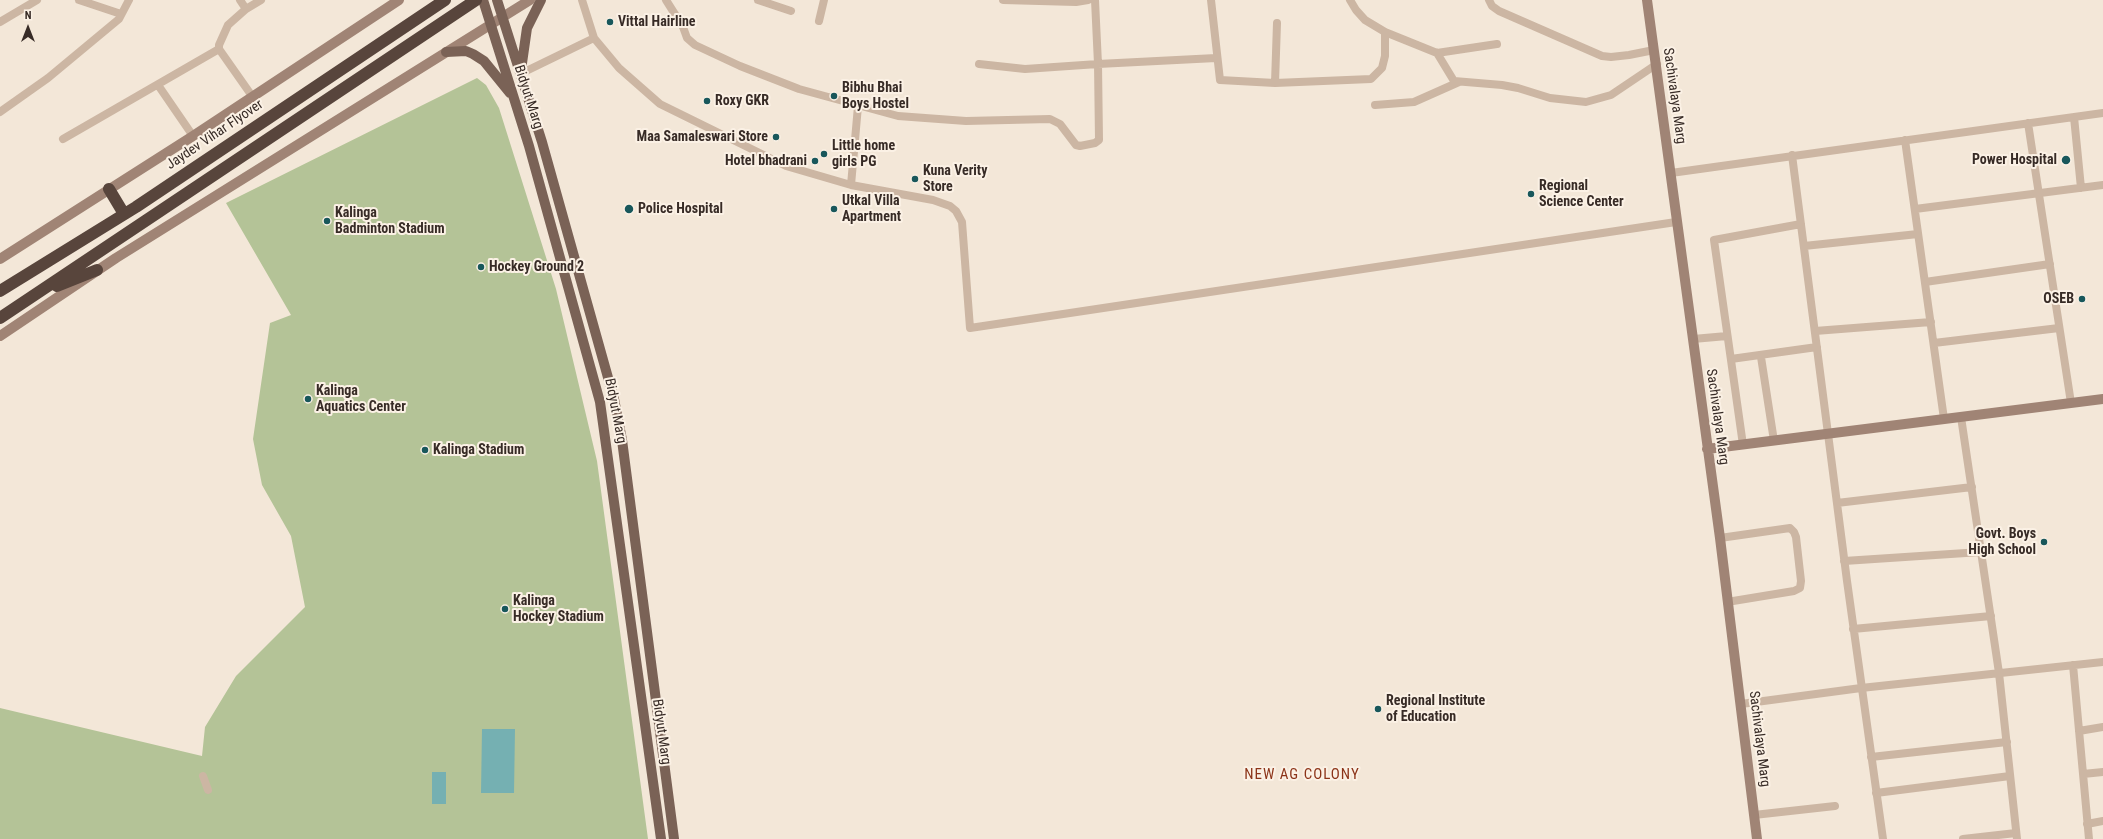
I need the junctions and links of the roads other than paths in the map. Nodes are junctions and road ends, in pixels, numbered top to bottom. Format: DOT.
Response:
graph roads {
  1 [pos="37,0"];
  2 [pos="79,0"];
  3 [pos="129,0"];
  4 [pos="240,0"];
  5 [pos="261,0"];
  6 [pos="399,0"];
  7 [pos="445,0"];
  8 [pos="476,0"];
  9 [pos="483,0"];
  10 [pos="497,0"];
  11 [pos="530,0"];
  12 [pos="541,0"];
  13 [pos="582,0"];
  14 [pos="666,0"];
  15 [pos="758,0"];
  16 [pos="824,0"];
  17 [pos="1003,0"];
  18 [pos="1016,0"];
  19 [pos="1088,0"];
  20 [pos="1095,0"];
  21 [pos="1211,0"];
  22 [pos="1350,0"];
  23 [pos="1489,0"];
  24 [pos="1647,0"];
  25 [pos="1076,1"];
  26 [pos="384,5"];
  27 [pos="246,9"];
  28 [pos="791,11"];
  29 [pos="121,14"];
  30 [pos="502,17"];
  31 [pos="819,21"];
  32 [pos="0,22"];
  33 [pos="1277,23"];
  34 [pos="490,25"];
  35 [pos="1385,32"];
  36 [pos="594,38"];
  37 [pos="1497,44"];
  38 [pos="219,49"];
  39 [pos="1654,50"];
  40 [pos="446,52"];
  41 [pos="1436,53"];
  42 [pos="1216,58"];
  43 [pos="979,64"];
  44 [pos="1098,64"];
  45 [pos="1657,64"];
  46 [pos="520,74"];
  47 [pos="1459,82"];
  48 [pos="1275,83"];
  49 [pos="158,85"];
  50 [pos="252,96"];
  51 [pos="514,97"];
  52 [pos="1375,105"];
  53 [pos="858,106"];
  54 [pos="0,112"];
  55 [pos="2103,113"];
  56 [pos="2074,117"];
  57 [pos="2028,123"];
  58 [pos="193,136"];
  59 [pos="63,140"];
  60 [pos="1905,140"];
  61 [pos="1792,155"];
  62 [pos="1671,173"];
  63 [pos="851,185"];
  64 [pos="2103,185"];
  65 [pos="2081,188"];
  66 [pos="109,189"];
  67 [pos="2039,194"];
  68 [pos="1915,209"];
  69 [pos="124,214"];
  70 [pos="1676,222"];
  71 [pos="1801,224"];
  72 [pos="1918,234"];
  73 [pos="1804,246"];
  74 [pos="0,259"];
  75 [pos="2050,264"];
  76 [pos="97,270"];
  77 [pos="1925,282"];
  78 [pos="0,291"];
  79 [pos="41,291"];
  80 [pos="0,318"];
  81 [pos="1931,322"];
  82 [pos="2059,328"];
  83 [pos="1815,331"];
  84 [pos="0,336"];
  85 [pos="1727,336"];
  86 [pos="1693,339"];
  87 [pos="1934,343"];
  88 [pos="1817,347"];
  89 [pos="1761,356"];
  90 [pos="1731,359"];
  91 [pos="2103,399"];
  92 [pos="2071,403"];
  93 [pos="1961,417"];
  94 [pos="1944,419"];
  95 [pos="1828,434"];
  96 [pos="1774,441"];
  97 [pos="1743,445"];
  98 [pos="1707,449"];
  99 [pos="1972,487"];
  100 [pos="1837,503"];
  101 [pos="1720,538"];
  102 [pos="1981,552"];
  103 [pos="1844,561"];
  104 [pos="1727,602"];
  105 [pos="1991,616"];
  106 [pos="1853,629"];
  107 [pos="2103,662"];
  108 [pos="2073,665"];
  109 [pos="1999,674"];
  110 [pos="1861,688"];
  111 [pos="1741,704"];
  112 [pos="2103,727"];
  113 [pos="2079,731"];
  114 [pos="2007,742"];
  115 [pos="1871,757"];
  116 [pos="2103,772"];
  117 [pos="2083,774"];
  118 [pos="203,776"];
  119 [pos="2010,776"];
  120 [pos="208,790"];
  121 [pos="1876,793"];
  122 [pos="1835,806"];
  123 [pos="1754,815"];
  124 [pos="2103,821"];
  125 [pos="2087,824"];
  126 [pos="2016,836"];
  127 [pos="661,839"];
  128 [pos="674,839"];
  129 [pos="1757,839"];
  130 [pos="1883,839"];
  131 [pos="1963,839"];
  132 [pos="2089,839"];
  1 -- 32 [label="street"];
  2 -- 29 [label="street"];
  3 -- 29 [label="street"];
  4 -- 27 [label="street"];
  5 -- 27 [label="street"];
  6 -- 26 [label="street"];
  7 -- 69 [label="highway, Jaydev Vihar Flyover"];
  8 -- 79 [label="highway"];
  9 -- 34 [label="main road, Bidyut Marg"];
  10 -- 30 [label="main road, Bidyut Marg"];
  11 -- 30 [label="street"];
  12 -- 46 [label="main road"];
  13 -- 36 [label="street"];
  14 -- 53 [label="street"];
  15 -- 28 [label="street"];
  16 -- 31 [label="street"];
  17 -- 18 [label="street"];
  18 -- 25 [label="street"];
  19 -- 25 [label="street"];
  20 -- 44 [label="street"];
  21 -- 42 [label="street"];
  22 -- 35 [label="street"];
  23 -- 39 [label="street"];
  24 -- 39 [label="street, Sachivalaya Marg"];
  26 -- 50 [label="street"];
  27 -- 38 [label="street"];
  29 -- 54 [label="street"];
  30 -- 34 [label="street"];
  30 -- 46 [label="main road, Bidyut Marg"];
  33 -- 48 [label="street"];
  34 -- 40 [label="street"];
  34 -- 51 [label="main road, Bidyut Marg"];
  35 -- 41 [label="street"];
  35 -- 48 [label="street"];
  36 -- 46 [label="street"];
  36 -- 63 [label="street"];
  37 -- 41 [label="street"];
  38 -- 49 [label="street"];
  38 -- 50 [label="street"];
  39 -- 45 [label="street, Sachivalaya Marg"];
  40 -- 51 [label="main road"];
  40 -- 76 [label="street"];
  41 -- 47 [label="street"];
  42 -- 44 [label="street"];
  42 -- 48 [label="street"];
  43 -- 44 [label="street"];
  44 -- 53 [label="street"];
  45 -- 47 [label="street"];
  45 -- 62 [label="street, Sachivalaya Marg"];
  46 -- 128 [label="main road, Bidyut Marg"];
  47 -- 52 [label="street"];
  49 -- 58 [label="street"];
  49 -- 59 [label="street"];
  50 -- 58 [label="street"];
  51 -- 127 [label="main road, Bidyut Marg"];
  53 -- 63 [label="street"];
  55 -- 56 [label="street"];
  56 -- 57 [label="street"];
  56 -- 65 [label="street"];
  57 -- 60 [label="street"];
  57 -- 67 [label="street"];
  58 -- 66 [label="street"];
  60 -- 61 [label="street"];
  60 -- 68 [label="street"];
  61 -- 62 [label="street"];
  61 -- 71 [label="street"];
  62 -- 70 [label="street, Sachivalaya Marg"];
  63 -- 70 [label="street"];
  64 -- 65 [label="street"];
  65 -- 67 [label="street"];
  66 -- 69 [label="highway"];
  66 -- 74 [label="street"];
  67 -- 68 [label="street"];
  67 -- 75 [label="street"];
  68 -- 72 [label="street"];
  69 -- 78 [label="highway, Jaydev Vihar Flyover"];
  70 -- 86 [label="street, Sachivalaya Marg"];
  71 -- 73 [label="street"];
  71 -- 85 [label="street"];
  72 -- 73 [label="street"];
  72 -- 77 [label="street"];
  73 -- 83 [label="street"];
  75 -- 77 [label="street"];
  75 -- 82 [label="street"];
  76 -- 79 [label="highway"];
  76 -- 84 [label="street"];
  77 -- 81 [label="street"];
  79 -- 80 [label="highway"];
  81 -- 83 [label="street"];
  81 -- 87 [label="street"];
  82 -- 87 [label="street"];
  82 -- 92 [label="street"];
  83 -- 88 [label="street"];
  85 -- 86 [label="street"];
  85 -- 90 [label="street"];
  86 -- 98 [label="street, Sachivalaya Marg"];
  87 -- 94 [label="street"];
  88 -- 89 [label="street"];
  88 -- 95 [label="street"];
  89 -- 90 [label="street"];
  89 -- 96 [label="street"];
  90 -- 97 [label="street"];
  91 -- 92 [label="street"];
  92 -- 93 [label="street"];
  93 -- 94 [label="street"];
  93 -- 99 [label="street"];
  94 -- 95 [label="street"];
  95 -- 96 [label="street"];
  95 -- 100 [label="street"];
  96 -- 97 [label="street"];
  97 -- 98 [label="street"];
  98 -- 101 [label="street, Sachivalaya Marg"];
  99 -- 100 [label="street"];
  99 -- 102 [label="street"];
  100 -- 103 [label="street"];
  101 -- 104 [label="street, Sachivalaya Marg"];
  101 -- 104 [label="street"];
  102 -- 103 [label="street"];
  102 -- 105 [label="street"];
  103 -- 106 [label="street"];
  104 -- 111 [label="street, Sachivalaya Marg"];
  105 -- 106 [label="street"];
  105 -- 109 [label="street"];
  106 -- 110 [label="street"];
  107 -- 108 [label="street"];
  108 -- 109 [label="street"];
  108 -- 113 [label="street"];
  109 -- 110 [label="street"];
  109 -- 114 [label="street"];
  110 -- 111 [label="street"];
  110 -- 115 [label="street"];
  111 -- 123 [label="street, Sachivalaya Marg"];
  112 -- 113 [label="street"];
  113 -- 117 [label="street"];
  114 -- 115 [label="street"];
  114 -- 119 [label="street"];
  115 -- 121 [label="street"];
  116 -- 117 [label="street"];
  117 -- 125 [label="street"];
  118 -- 120 [label="street"];
  119 -- 121 [label="street"];
  119 -- 126 [label="street"];
  121 -- 130 [label="street"];
  122 -- 123 [label="street"];
  123 -- 129 [label="street, Sachivalaya Marg"];
  124 -- 125 [label="street"];
  125 -- 132 [label="street"];
  126 -- 131 [label="street"];
}
